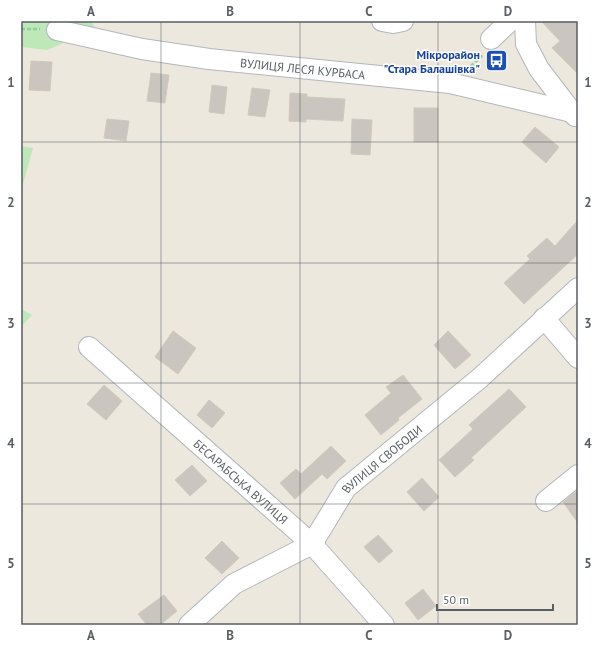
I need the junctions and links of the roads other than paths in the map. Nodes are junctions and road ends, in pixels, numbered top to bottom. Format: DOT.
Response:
graph roads {
  1 [pos="382,21"];
  2 [pos="403,21"];
  3 [pos="510,21"];
  4 [pos="525,21"];
  5 [pos="57,30"];
  6 [pos="491,39"];
  7 [pos="575,116"];
  8 [pos="578,288"];
  9 [pos="544,318"];
  10 [pos="89,347"];
  11 [pos="578,358"];
  12 [pos="578,476"];
  13 [pos="546,501"];
  14 [pos="312,544"];
  15 [pos="189,625"];
  16 [pos="384,625"];
  1 -- 2 [label="street"];
  3 -- 6 [label="street"];
  4 -- 7 [label="street, ВУЛИЦЯ ЛЕСЯ КУРБАСА"];
  5 -- 7 [label="street, ВУЛИЦЯ ЛЕСЯ КУРБАСА"];
  8 -- 9 [label="street, ВУЛИЦЯ СВОБОДИ"];
  9 -- 11 [label="street"];
  9 -- 14 [label="street, ВУЛИЦЯ СВОБОДИ"];
  10 -- 14 [label="street, БЕСАРАБСЬКА ВУЛИЦЯ"];
  12 -- 13 [label="street"];
  14 -- 15 [label="street"];
  14 -- 16 [label="street, БЕСАРАБСЬКА ВУЛИЦЯ"];
}
